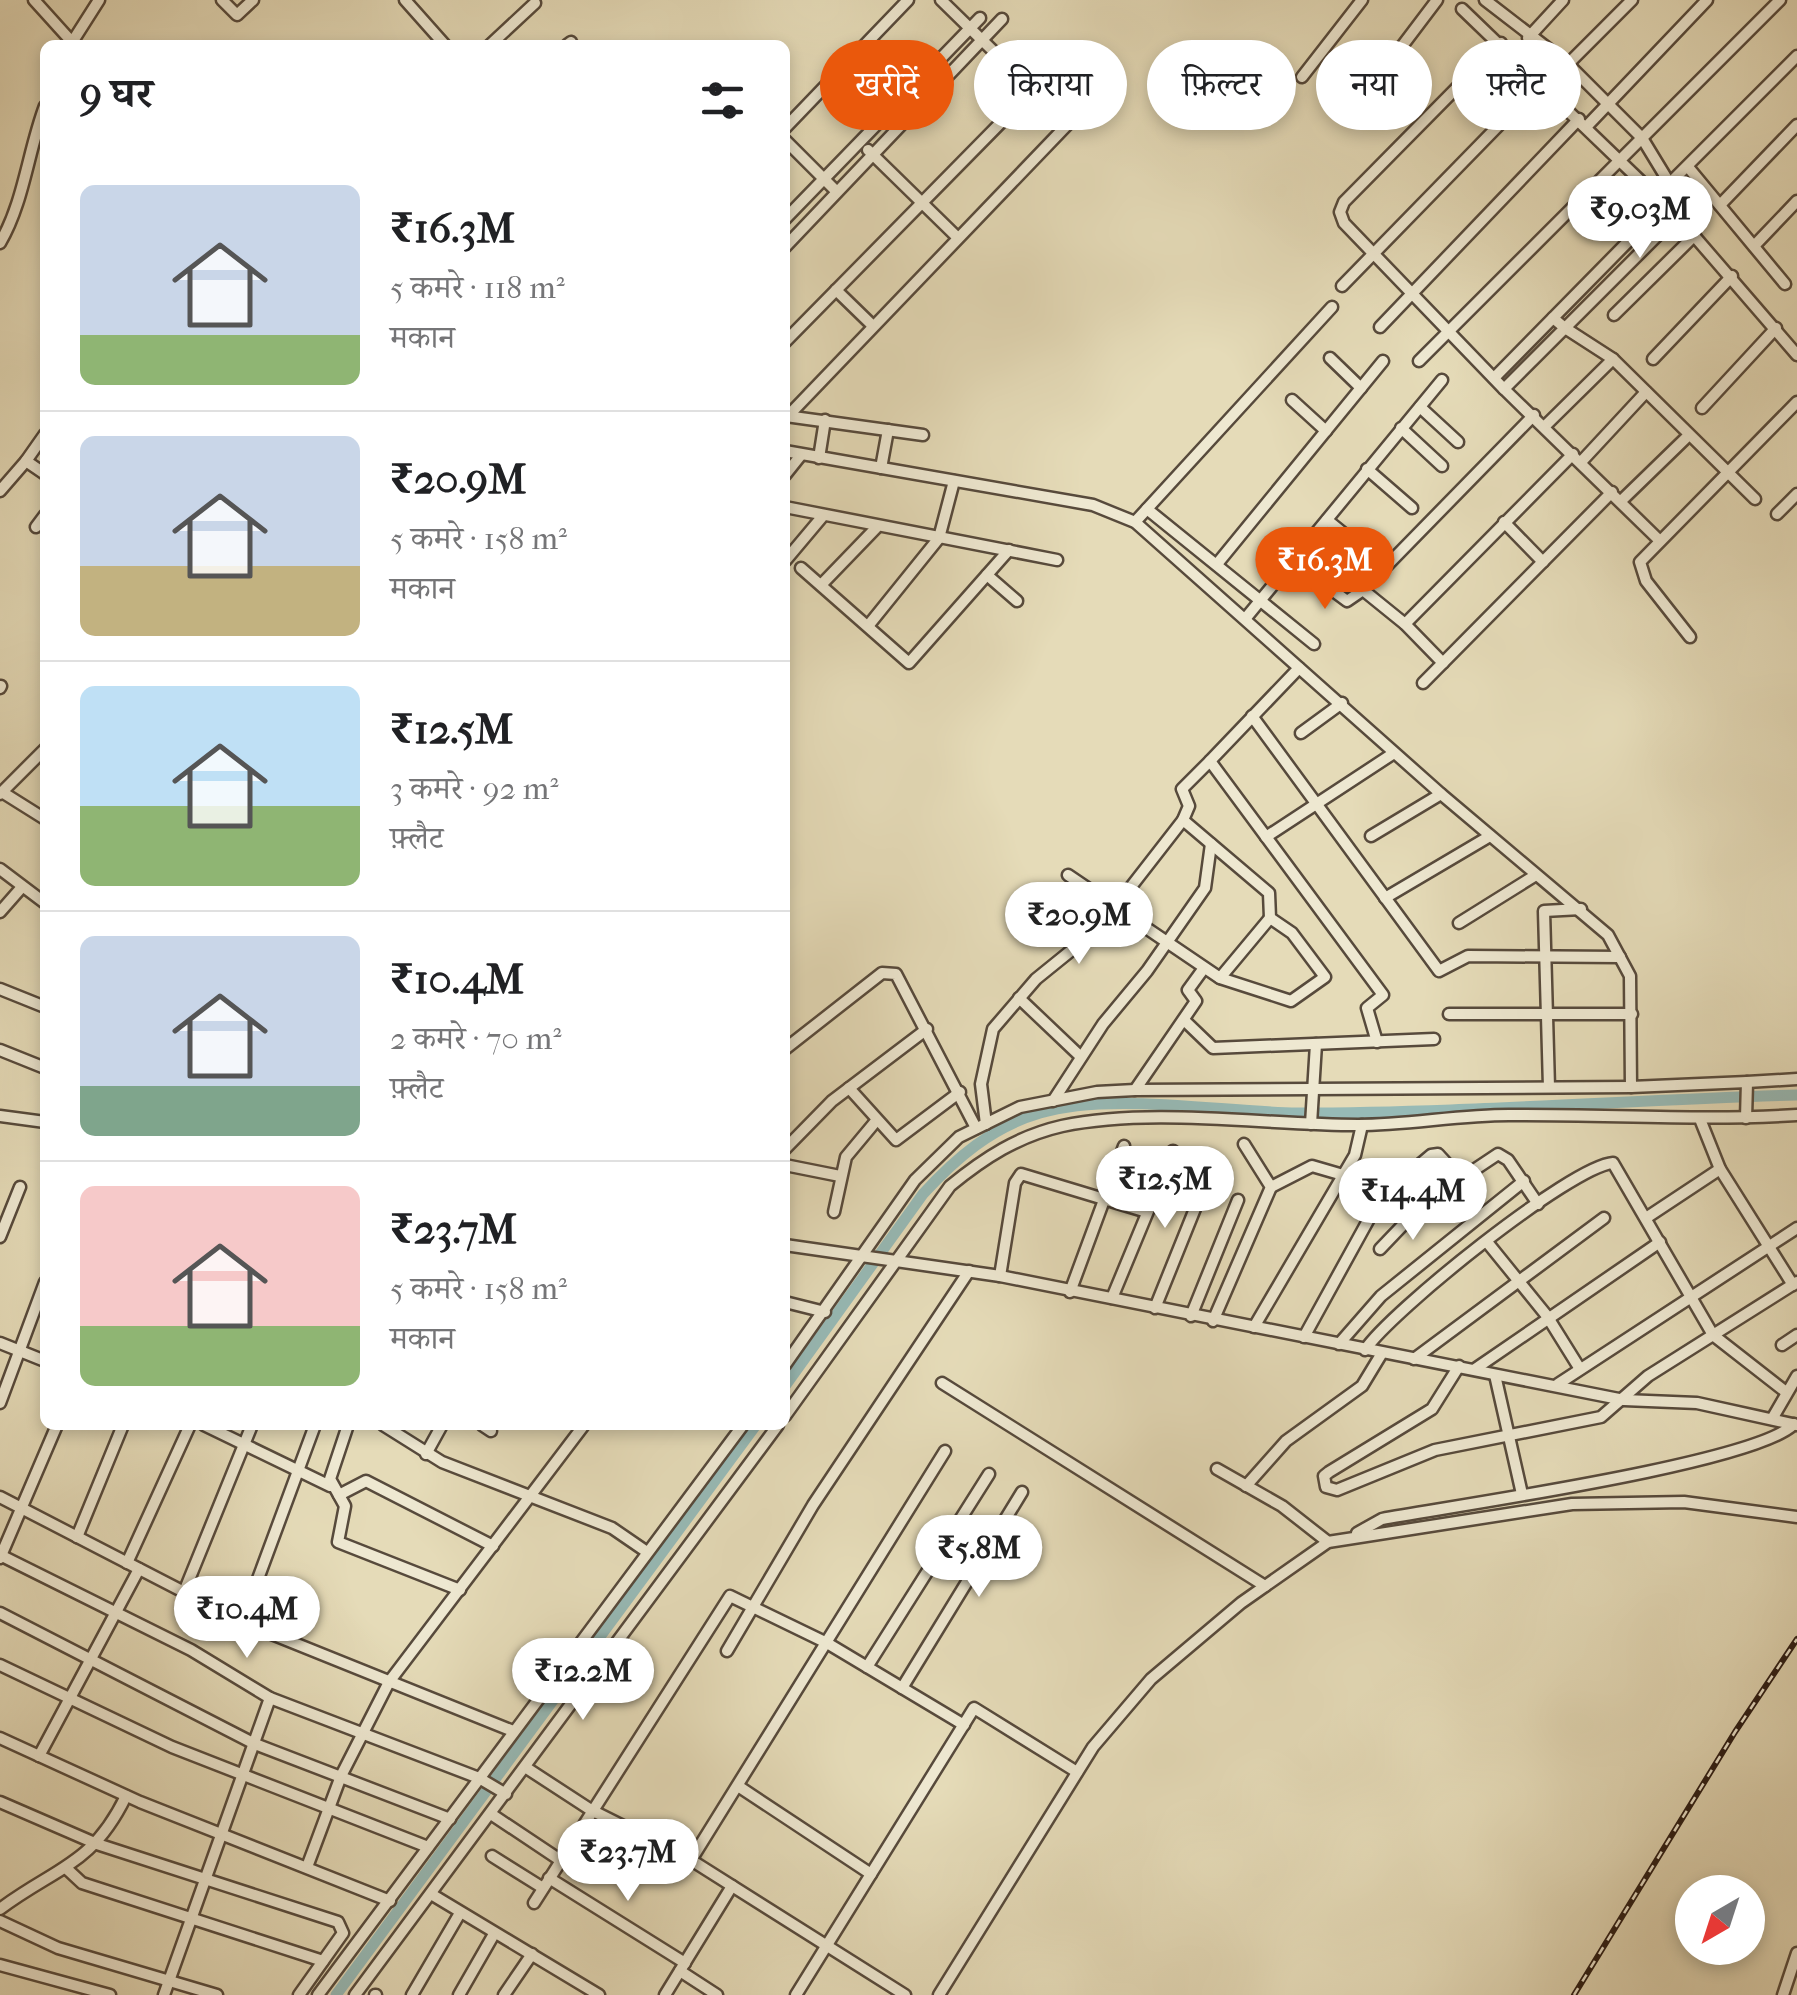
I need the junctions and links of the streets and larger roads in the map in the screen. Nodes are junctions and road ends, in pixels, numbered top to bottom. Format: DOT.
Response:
graph roads {
  1 [pos="34,0"];
  2 [pos="99,0"];
  3 [pos="222,0"];
  4 [pos="253,0"];
  5 [pos="405,0"];
  6 [pos="908,0"];
  7 [pos="941,0"];
  8 [pos="1362,0"];
  9 [pos="1437,0"];
  10 [pos="1563,0"];
  11 [pos="1632,0"];
  12 [pos="1707,0"];
  13 [pos="1780,0"];
  14 [pos="1486,1"];
  15 [pos="535,3"];
  16 [pos="1462,8"];
  17 [pos="980,18"];
  18 [pos="1002,19"];
  19 [pos="971,29"];
  20 [pos="1528,38"];
  21 [pos="68,40"];
  22 [pos="74,40"];
  23 [pos="441,40"];
  24 [pos="495,40"];
  25 [pos="982,40"];
  26 [pos="1407,40"];
  27 [pos="1498,40"];
  28 [pos="1531,40"];
  29 [pos="974,48"];
  30 [pos="1581,51"];
  31 [pos="1797,56"];
  32 [pos="1302,77"];
  33 [pos="1581,77"];
  34 [pos="1452,93"];
  35 [pos="1606,102"];
  36 [pos="790,123"];
  37 [pos="1583,123"];
  38 [pos="40,124"];
  39 [pos="1797,125"];
  40 [pos="993,130"];
  41 [pos="1062,130"];
  42 [pos="1494,130"];
  43 [pos="1642,138"];
  44 [pos="860,142"];
  45 [pos="790,145"];
  46 [pos="871,154"];
  47 [pos="1619,159"];
  48 [pos="1688,167"];
  49 [pos="824,179"];
  50 [pos="1670,184"];
  51 [pos="836,191"];
  52 [pos="1661,200"];
  53 [pos="921,202"];
  54 [pos="1720,204"];
  55 [pos="1795,208"];
  56 [pos="790,214"];
  57 [pos="1677,216"];
  58 [pos="1695,235"];
  59 [pos="957,237"];
  60 [pos="790,242"];
  61 [pos="0,243"];
  62 [pos="1754,246"];
  63 [pos="1373,255"];
  64 [pos="1732,276"];
  65 [pos="1785,284"];
  66 [pos="1342,286"];
  67 [pos="836,290"];
  68 [pos="1413,294"];
  69 [pos="1332,308"];
  70 [pos="1614,315"];
  71 [pos="1553,318"];
  72 [pos="872,325"];
  73 [pos="1380,328"];
  74 [pos="1565,328"];
  75 [pos="1776,328"];
  76 [pos="1450,330"];
  77 [pos="790,337"];
  78 [pos="1797,355"];
  79 [pos="1330,358"];
  80 [pos="1613,359"];
  81 [pos="1653,359"];
  82 [pos="1384,362"];
  83 [pos="1419,362"];
  84 [pos="1494,378"];
  85 [pos="1442,380"];
  86 [pos="1361,388"];
  87 [pos="1504,389"];
  88 [pos="1646,392"];
  89 [pos="1292,400"];
  90 [pos="1797,402"];
  91 [pos="1420,407"];
  92 [pos="1702,408"];
  93 [pos="790,412"];
  94 [pos="1534,415"];
  95 [pos="790,416"];
  96 [pos="825,420"];
  97 [pos="1545,426"];
  98 [pos="1402,428"];
  99 [pos="888,430"];
  100 [pos="1326,430"];
  101 [pos="1690,434"];
  102 [pos="924,435"];
  103 [pos="40,441"];
  104 [pos="1458,442"];
  105 [pos="820,449"];
  106 [pos="790,453"];
  107 [pos="801,455"];
  108 [pos="1577,458"];
  109 [pos="883,459"];
  110 [pos="26,461"];
  111 [pos="1442,466"];
  112 [pos="790,469"];
  113 [pos="1367,469"];
  114 [pos="40,471"];
  115 [pos="1727,472"];
  116 [pos="954,481"];
  117 [pos="0,492"];
  118 [pos="1612,492"];
  119 [pos="1797,494"];
  120 [pos="1755,499"];
  121 [pos="1621,502"];
  122 [pos="790,508"];
  123 [pos="1412,508"];
  124 [pos="1777,514"];
  125 [pos="1141,515"];
  126 [pos="822,516"];
  127 [pos="1327,520"];
  128 [pos="40,522"];
  129 [pos="1504,522"];
  130 [pos="36,527"];
  131 [pos="876,528"];
  132 [pos="939,538"];
  133 [pos="1660,540"];
  134 [pos="1009,550"];
  135 [pos="790,555"];
  136 [pos="1057,560"];
  137 [pos="1293,561"];
  138 [pos="1543,562"];
  139 [pos="1218,564"];
  140 [pos="1385,566"];
  141 [pos="801,568"];
  142 [pos="987,575"];
  143 [pos="821,585"];
  144 [pos="1363,590"];
  145 [pos="1017,601"];
  146 [pos="1252,610"];
  147 [pos="1406,624"];
  148 [pos="868,626"];
  149 [pos="1690,637"];
  150 [pos="1314,644"];
  151 [pos="1443,664"];
  152 [pos="1299,668"];
  153 [pos="1423,683"];
  154 [pos="1342,703"];
  155 [pos="1252,716"];
  156 [pos="1301,733"];
  157 [pos="1394,753"];
  158 [pos="40,754"];
  159 [pos="1210,761"];
  160 [pos="1,793"];
  161 [pos="1441,794"];
  162 [pos="1315,802"];
  163 [pos="40,817"];
  164 [pos="1183,820"];
  165 [pos="1371,836"];
  166 [pos="1490,836"];
  167 [pos="1266,837"];
  168 [pos="1212,844"];
  169 [pos="0,870"];
  170 [pos="1068,875"];
  171 [pos="1536,875"];
  172 [pos="22,887"];
  173 [pos="40,896"];
  174 [pos="1385,898"];
  175 [pos="1581,909"];
  176 [pos="1115,910"];
  177 [pos="0,912"];
  178 [pos="1270,918"];
  179 [pos="1460,924"];
  180 [pos="1168,943"];
  181 [pos="1545,956"];
  182 [pos="1620,957"];
  183 [pos="1204,968"];
  184 [pos="1220,978"];
  185 [pos="0,990"];
  186 [pos="1019,998"];
  187 [pos="40,1005"];
  188 [pos="1449,1014"];
  189 [pos="1547,1014"];
  190 [pos="1632,1014"];
  191 [pos="1185,1021"];
  192 [pos="927,1029"];
  193 [pos="1434,1040"];
  194 [pos="1376,1042"];
  195 [pos="1316,1044"];
  196 [pos="790,1045"];
  197 [pos="0,1050"];
  198 [pos="1080,1056"];
  199 [pos="40,1066"];
  200 [pos="1797,1079"];
  201 [pos="1549,1086"];
  202 [pos="1631,1087"];
  203 [pos="849,1088"];
  204 [pos="1310,1088"];
  205 [pos="1747,1088"];
  206 [pos="1135,1090"];
  207 [pos="960,1092"];
  208 [pos="1053,1100"];
  209 [pos="1746,1115"];
  210 [pos="0,1116"];
  211 [pos="1311,1116"];
  212 [pos="1797,1116"];
  213 [pos="876,1121"];
  214 [pos="40,1122"];
  215 [pos="1362,1125"];
  216 [pos="981,1126"];
  217 [pos="1703,1129"];
  218 [pos="790,1143"];
  219 [pos="1244,1144"];
  220 [pos="1124,1146"];
  221 [pos="1172,1151"];
  222 [pos="790,1166"];
  223 [pos="1720,1169"];
  224 [pos="1211,1170"];
  225 [pos="840,1176"];
  226 [pos="1343,1176"];
  227 [pos="1460,1178"];
  228 [pos="1524,1182"];
  229 [pos="20,1187"];
  230 [pos="1270,1187"];
  231 [pos="1104,1198"];
  232 [pos="1238,1200"];
  233 [pos="1538,1204"];
  234 [pos="834,1212"];
  235 [pos="1147,1212"];
  236 [pos="1604,1218"];
  237 [pos="1646,1218"];
  238 [pos="1797,1228"];
  239 [pos="0,1237"];
  240 [pos="1487,1242"];
  241 [pos="1660,1242"];
  242 [pos="790,1246"];
  243 [pos="1769,1246"];
  244 [pos="1380,1249"];
  245 [pos="867,1259"];
  246 [pos="893,1260"];
  247 [pos="969,1270"];
  248 [pos="1000,1276"];
  249 [pos="1517,1279"];
  250 [pos="1795,1284"];
  251 [pos="1070,1292"];
  252 [pos="40,1296"];
  253 [pos="1112,1298"];
  254 [pos="1689,1298"];
  255 [pos="790,1303"];
  256 [pos="1155,1308"];
  257 [pos="825,1312"];
  258 [pos="1191,1316"];
  259 [pos="1547,1316"];
  260 [pos="1212,1321"];
  261 [pos="1254,1327"];
  262 [pos="1712,1335"];
  263 [pos="1797,1336"];
  264 [pos="1304,1337"];
  265 [pos="0,1344"];
  266 [pos="1338,1344"];
  267 [pos="1782,1345"];
  268 [pos="1365,1350"];
  269 [pos="20,1351"];
  270 [pos="1382,1353"];
  271 [pos="790,1359"];
  272 [pos="1414,1359"];
  273 [pos="40,1360"];
  274 [pos="1459,1366"];
  275 [pos="1580,1369"];
  276 [pos="1475,1370"];
  277 [pos="1494,1375"];
  278 [pos="1797,1376"];
  279 [pos="942,1383"];
  280 [pos="1558,1384"];
  281 [pos="1786,1392"];
  282 [pos="1624,1400"];
  283 [pos="0,1403"];
  284 [pos="790,1409"];
  285 [pos="1772,1419"];
  286 [pos="1796,1425"];
  287 [pos="55,1430"];
  288 [pos="120,1430"];
  289 [pos="188,1430"];
  290 [pos="216,1430"];
  291 [pos="250,1430"];
  292 [pos="313,1430"];
  293 [pos="347,1430"];
  294 [pos="390,1430"];
  295 [pos="439,1430"];
  296 [pos="580,1430"];
  297 [pos="740,1430"];
  298 [pos="774,1430"];
  299 [pos="1508,1433"];
  300 [pos="246,1442"];
  301 [pos="945,1452"];
  302 [pos="426,1454"];
  303 [pos="1217,1469"];
  304 [pos="296,1472"];
  305 [pos="989,1474"];
  306 [pos="330,1486"];
  307 [pos="1246,1486"];
  308 [pos="1022,1492"];
  309 [pos="1522,1494"];
  310 [pos="339,1495"];
  311 [pos="532,1496"];
  312 [pos="0,1497"];
  313 [pos="24,1510"];
  314 [pos="1797,1517"];
  315 [pos="76,1537"];
  316 [pos="1350,1538"];
  317 [pos="1328,1542"];
  318 [pos="493,1546"];
  319 [pos="647,1552"];
  320 [pos="0,1557"];
  321 [pos="127,1563"];
  322 [pos="139,1569"];
  323 [pos="1265,1586"];
  324 [pos="460,1590"];
  325 [pos="184,1592"];
  326 [pos="752,1608"];
  327 [pos="0,1613"];
  328 [pos="116,1613"];
  329 [pos="242,1622"];
  330 [pos="827,1642"];
  331 [pos="727,1651"];
  332 [pos="90,1661"];
  333 [pos="0,1664"];
  334 [pos="868,1667"];
  335 [pos="389,1682"];
  336 [pos="902,1688"];
  337 [pos="70,1698"];
  338 [pos="270,1698"];
  339 [pos="964,1725"];
  340 [pos="513,1731"];
  341 [pos="361,1732"];
  342 [pos="0,1738"];
  343 [pos="255,1744"];
  344 [pos="40,1756"];
  345 [pos="526,1768"];
  346 [pos="1077,1772"];
  347 [pos="242,1774"];
  348 [pos="341,1776"];
  349 [pos="482,1780"];
  350 [pos="738,1786"];
  351 [pos="503,1792"];
  352 [pos="126,1796"];
  353 [pos="2,1807"];
  354 [pos="331,1809"];
  355 [pos="591,1810"];
  356 [pos="491,1814"];
  357 [pos="450,1819"];
  358 [pos="222,1832"];
  359 [pos="97,1844"];
  360 [pos="428,1847"];
  361 [pos="492,1856"];
  362 [pos="560,1860"];
  363 [pos="691,1860"];
  364 [pos="307,1867"];
  365 [pos="66,1869"];
  366 [pos="871,1874"];
  367 [pos="206,1877"];
  368 [pos="546,1883"];
  369 [pos="732,1886"];
  370 [pos="430,1894"];
  371 [pos="390,1901"];
  372 [pos="534,1903"];
  373 [pos="0,1910"];
  374 [pos="460,1913"];
  375 [pos="194,1918"];
  376 [pos="0,1921"];
  377 [pos="494,1934"];
  378 [pos="826,1946"];
  379 [pos="1797,1953"];
  380 [pos="532,1954"];
  381 [pos="323,1961"];
  382 [pos="0,1965"];
  383 [pos="682,1967"];
  384 [pos="170,1983"];
  385 [pos="110,1995"];
  386 [pos="164,1995"];
  387 [pos="217,1995"];
  388 [pos="300,1995"];
  389 [pos="318,1995"];
  390 [pos="355,1995"];
  391 [pos="412,1995"];
  392 [pos="459,1995"];
  393 [pos="504,1995"];
  394 [pos="598,1995"];
  395 [pos="665,1995"];
  396 [pos="717,1995"];
  397 [pos="796,1995"];
  398 [pos="905,1995"];
  399 [pos="939,1995"];
  400 [pos="1783,1995"];
  1 -- 21 [label="street"];
  2 -- 22 [label="street"];
  3 -- 4 [label="street"];
  5 -- 23 [label="street"];
  6 -- 36 [label="street"];
  7 -- 19 [label="street"];
  8 -- 32 [label="street"];
  9 -- 26 [label="street"];
  10 -- 20 [label="street"];
  11 -- 30 [label="street"];
  12 -- 35 [label="street"];
  13 -- 43 [label="street"];
  14 -- 20 [label="street"];
  15 -- 24 [label="street"];
  16 -- 27 [label="street"];
  17 -- 19 [label="street"];
  18 -- 25 [label="street"];
  19 -- 25 [label="street"];
  19 -- 44 [label="street"];
  20 -- 28 [label="street"];
  29 -- 46 [label="street"];
  31 -- 48 [label="street"];
  33 -- 35 [label="street"];
  34 -- 63 [label="street"];
  35 -- 37 [label="street"];
  35 -- 43 [label="street"];
  37 -- 47 [label="street"];
  37 -- 68 [label="street"];
  38 -- 61 [label="street"];
  39 -- 54 [label="street"];
  40 -- 53 [label="street"];
  41 -- 59 [label="street"];
  42 -- 63 [label="street"];
  43 -- 47 [label="street"];
  43 -- 50 [label="street"];
  44 -- 46 [label="street"];
  44 -- 49 [label="street"];
  45 -- 49 [label="street"];
  46 -- 51 [label="street"];
  46 -- 53 [label="street"];
  47 -- 52 [label="street"];
  47 -- 76 [label="street"];
  48 -- 50 [label="street"];
  48 -- 54 [label="street"];
  49 -- 51 [label="street"];
  49 -- 56 [label="street"];
  50 -- 52 [label="street"];
  51 -- 60 [label="street"];
  52 -- 57 [label="street"];
  52 -- 71 [label="street"];
  53 -- 59 [label="street"];
  53 -- 67 [label="street"];
  54 -- 62 [label="street"];
  55 -- 62 [label="street"];
  57 -- 58 [label="street"];
  57 -- 74 [label="street"];
  58 -- 64 [label="street"];
  58 -- 70 [label="street"];
  59 -- 72 [label="street"];
  62 -- 65 [label="street"];
  63 -- 66 [label="street"];
  63 -- 68 [label="street"];
  64 -- 75 [label="street"];
  64 -- 81 [label="street"];
  67 -- 72 [label="street"];
  67 -- 77 [label="street"];
  68 -- 73 [label="street"];
  68 -- 76 [label="street"];
  69 -- 125 [label="street"];
  71 -- 74 [label="street"];
  71 -- 84 [label="street"];
  72 -- 93 [label="street"];
  74 -- 80 [label="street"];
  74 -- 87 [label="street"];
  75 -- 78 [label="street"];
  75 -- 92 [label="street"];
  76 -- 83 [label="street"];
  76 -- 84 [label="street"];
  79 -- 86 [label="street"];
  80 -- 88 [label="street"];
  80 -- 97 [label="street"];
  82 -- 86 [label="street"];
  84 -- 87 [label="street"];
  85 -- 91 [label="street"];
  86 -- 100 [label="street"];
  87 -- 94 [label="street"];
  88 -- 101 [label="street"];
  88 -- 108 [label="street"];
  89 -- 100 [label="street"];
  90 -- 115 [label="street"];
  91 -- 98 [label="street"];
  91 -- 104 [label="street"];
  94 -- 97 [label="street"];
  94 -- 140 [label="street"];
  95 -- 96 [label="street"];
  96 -- 99 [label="street"];
  96 -- 105 [label="street"];
  97 -- 108 [label="street"];
  98 -- 111 [label="street"];
  98 -- 113 [label="street"];
  99 -- 102 [label="street"];
  99 -- 109 [label="street"];
  100 -- 139 [label="street"];
  101 -- 115 [label="street"];
  101 -- 121 [label="street"];
  103 -- 110 [label="street"];
  105 -- 107 [label="street"];
  105 -- 109 [label="street"];
  106 -- 107 [label="street"];
  107 -- 112 [label="street"];
  108 -- 118 [label="street"];
  108 -- 129 [label="street"];
  109 -- 116 [label="street"];
  110 -- 114 [label="street"];
  110 -- 117 [label="street"];
  113 -- 123 [label="street"];
  113 -- 127 [label="street"];
  115 -- 120 [label="street"];
  115 -- 133 [label="street"];
  116 -- 125 [label="street"];
  116 -- 132 [label="street"];
  118 -- 121 [label="street"];
  118 -- 138 [label="street"];
  119 -- 124 [label="street"];
  121 -- 133 [label="street"];
  122 -- 126 [label="street"];
  125 -- 139 [label="street"];
  125 -- 146 [label="street"];
  126 -- 131 [label="street"];
  126 -- 135 [label="street"];
  127 -- 137 [label="street"];
  127 -- 140 [label="street"];
  128 -- 130 [label="street"];
  129 -- 138 [label="street"];
  129 -- 147 [label="street"];
  131 -- 132 [label="street"];
  131 -- 143 [label="street"];
  132 -- 134 [label="street"];
  132 -- 148 [label="street"];
  133 -- 149 [label="street"];
  134 -- 136 [label="street"];
  134 -- 142 [label="street"];
  137 -- 144 [label="street"];
  137 -- 146 [label="street"];
  138 -- 151 [label="street"];
  139 -- 146 [label="street"];
  140 -- 144 [label="street"];
  141 -- 143 [label="street"];
  142 -- 145 [label="street"];
  142 -- 148 [label="street"];
  143 -- 148 [label="street"];
  144 -- 147 [label="street"];
  146 -- 150 [label="street"];
  146 -- 152 [label="street"];
  147 -- 151 [label="street"];
  151 -- 153 [label="street"];
  152 -- 154 [label="street"];
  152 -- 155 [label="street"];
  154 -- 156 [label="street"];
  154 -- 157 [label="street"];
  155 -- 159 [label="street"];
  155 -- 162 [label="street"];
  157 -- 161 [label="street"];
  157 -- 162 [label="street"];
  158 -- 160 [label="street"];
  159 -- 164 [label="street"];
  159 -- 167 [label="street"];
  160 -- 163 [label="street"];
  161 -- 165 [label="street"];
  161 -- 166 [label="street"];
  162 -- 167 [label="street"];
  162 -- 174 [label="street"];
  164 -- 168 [label="street"];
  164 -- 176 [label="street"];
  166 -- 171 [label="street"];
  166 -- 174 [label="street"];
  167 -- 194 [label="street"];
  168 -- 178 [label="street"];
  168 -- 180 [label="street"];
  169 -- 172 [label="street"];
  170 -- 176 [label="street"];
  171 -- 175 [label="street"];
  171 -- 179 [label="street"];
  172 -- 173 [label="street"];
  172 -- 177 [label="street"];
  174 -- 181 [label="street"];
  175 -- 181 [label="street"];
  175 -- 182 [label="street"];
  176 -- 180 [label="street"];
  176 -- 186 [label="street"];
  178 -- 184 [label="street"];
  178 -- 184 [label="street"];
  180 -- 183 [label="street"];
  180 -- 198 [label="street"];
  181 -- 182 [label="street"];
  181 -- 189 [label="street"];
  182 -- 190 [label="street"];
  183 -- 184 [label="street"];
  183 -- 191 [label="street"];
  185 -- 187 [label="street"];
  186 -- 198 [label="street"];
  186 -- 216 [label="street"];
  188 -- 189 [label="street"];
  189 -- 190 [label="street"];
  189 -- 201 [label="street"];
  190 -- 202 [label="street"];
  191 -- 195 [label="street"];
  191 -- 206 [label="street"];
  192 -- 196 [label="street"];
  192 -- 203 [label="street"];
  192 -- 207 [label="street"];
  193 -- 194 [label="street"];
  194 -- 195 [label="street"];
  195 -- 204 [label="street"];
  197 -- 199 [label="street"];
  198 -- 208 [label="street"];
  200 -- 205 [label="street"];
  201 -- 202 [label="street"];
  201 -- 204 [label="street"];
  202 -- 205 [label="street"];
  203 -- 213 [label="street"];
  203 -- 218 [label="street"];
  204 -- 206 [label="street"];
  204 -- 211 [label="street"];
  205 -- 209 [label="street"];
  206 -- 208 [label="street"];
  207 -- 213 [label="street"];
  207 -- 216 [label="street"];
  208 -- 216 [label="street"];
  209 -- 212 [label="street"];
  209 -- 217 [label="street"];
  210 -- 214 [label="street"];
  211 -- 215 [label="street"];
  211 -- 246 [label="street"];
  213 -- 225 [label="street"];
  215 -- 217 [label="street"];
  215 -- 226 [label="street"];
  216 -- 245 [label="street"];
  217 -- 223 [label="street"];
  219 -- 230 [label="street"];
  220 -- 231 [label="street"];
  221 -- 235 [label="street"];
  222 -- 225 [label="street"];
  223 -- 237 [label="street"];
  223 -- 243 [label="street"];
  224 -- 256 [label="street"];
  225 -- 234 [label="street"];
  226 -- 230 [label="street"];
  226 -- 261 [label="street"];
  227 -- 228 [label="street"];
  227 -- 244 [label="street"];
  227 -- 264 [label="street"];
  228 -- 233 [label="street"];
  228 -- 266 [label="street"];
  229 -- 239 [label="street"];
  230 -- 260 [label="street"];
  231 -- 235 [label="street"];
  231 -- 248 [label="street"];
  231 -- 251 [label="street"];
  232 -- 258 [label="street"];
  233 -- 237 [label="street"];
  233 -- 240 [label="street"];
  235 -- 253 [label="street"];
  236 -- 249 [label="street"];
  237 -- 241 [label="street"];
  238 -- 243 [label="street"];
  240 -- 249 [label="street"];
  240 -- 268 [label="street"];
  241 -- 254 [label="street"];
  241 -- 259 [label="street"];
  242 -- 245 [label="street"];
  243 -- 250 [label="street"];
  243 -- 254 [label="street"];
  245 -- 246 [label="street"];
  245 -- 257 [label="street"];
  246 -- 247 [label="street"];
  246 -- 284 [label="street"];
  247 -- 248 [label="street"];
  247 -- 326 [label="street"];
  248 -- 251 [label="street"];
  249 -- 259 [label="street"];
  249 -- 272 [label="street"];
  250 -- 262 [label="street"];
  251 -- 253 [label="street"];
  252 -- 269 [label="street"];
  253 -- 256 [label="street"];
  254 -- 262 [label="street"];
  254 -- 275 [label="street"];
  255 -- 257 [label="street"];
  256 -- 258 [label="street"];
  257 -- 271 [label="street"];
  258 -- 260 [label="street"];
  259 -- 275 [label="street"];
  259 -- 276 [label="street"];
  260 -- 261 [label="street"];
  261 -- 264 [label="street"];
  262 -- 281 [label="street"];
  262 -- 282 [label="street"];
  263 -- 267 [label="street"];
  264 -- 266 [label="street"];
  265 -- 269 [label="street"];
  266 -- 268 [label="street"];
  268 -- 270 [label="street"];
  269 -- 273 [label="street"];
  269 -- 283 [label="street"];
  270 -- 272 [label="street"];
  270 -- 307 [label="street"];
  272 -- 274 [label="street"];
  274 -- 276 [label="street"];
  274 -- 299 [label="street"];
  275 -- 280 [label="street"];
  276 -- 277 [label="street"];
  277 -- 280 [label="street"];
  277 -- 299 [label="street"];
  278 -- 281 [label="street"];
  279 -- 323 [label="street"];
  280 -- 282 [label="street"];
  281 -- 285 [label="street"];
  282 -- 285 [label="street"];
  282 -- 299 [label="street"];
  285 -- 286 [label="street"];
  286 -- 309 [label="street"];
  287 -- 313 [label="street"];
  288 -- 315 [label="street"];
  289 -- 321 [label="street"];
  290 -- 300 [label="street"];
  291 -- 300 [label="street"];
  292 -- 304 [label="street"];
  293 -- 306 [label="street"];
  294 -- 302 [label="street"];
  295 -- 302 [label="street"];
  296 -- 311 [label="street"];
  297 -- 319 [label="street"];
  298 -- 345 [label="street"];
  299 -- 309 [label="street"];
  300 -- 304 [label="street"];
  300 -- 325 [label="street"];
  301 -- 330 [label="street"];
  302 -- 311 [label="street"];
  303 -- 307 [label="street"];
  304 -- 306 [label="street"];
  304 -- 329 [label="street"];
  305 -- 334 [label="street"];
  306 -- 310 [label="street"];
  307 -- 317 [label="street"];
  308 -- 336 [label="street"];
  309 -- 316 [label="street"];
  310 -- 318 [label="street"];
  310 -- 324 [label="street"];
  311 -- 318 [label="street"];
  311 -- 319 [label="street"];
  312 -- 313 [label="street"];
  313 -- 315 [label="street"];
  313 -- 320 [label="street"];
  314 -- 316 [label="street"];
  315 -- 321 [label="street"];
  316 -- 317 [label="street"];
  317 -- 323 [label="street"];
  318 -- 324 [label="street"];
  319 -- 340 [label="street"];
  320 -- 328 [label="street"];
  321 -- 322 [label="street"];
  322 -- 325 [label="street"];
  322 -- 328 [label="street"];
  323 -- 346 [label="street"];
  324 -- 335 [label="street"];
  325 -- 329 [label="street"];
  326 -- 330 [label="street"];
  326 -- 331 [label="street"];
  326 -- 355 [label="street"];
  327 -- 332 [label="street"];
  328 -- 332 [label="street"];
  328 -- 338 [label="street"];
  329 -- 335 [label="street"];
  330 -- 334 [label="street"];
  330 -- 350 [label="street"];
  332 -- 337 [label="street"];
  332 -- 343 [label="street"];
  333 -- 337 [label="street"];
  334 -- 336 [label="street"];
  335 -- 340 [label="street"];
  335 -- 341 [label="street"];
  336 -- 339 [label="street"];
  337 -- 344 [label="street"];
  337 -- 347 [label="street"];
  338 -- 341 [label="street"];
  338 -- 343 [label="street"];
  339 -- 346 [label="street"];
  339 -- 366 [label="street"];
  340 -- 349 [label="street"];
  341 -- 348 [label="street"];
  341 -- 349 [label="street"];
  342 -- 344 [label="street"];
  343 -- 347 [label="street"];
  343 -- 348 [label="street"];
  344 -- 352 [label="street"];
  345 -- 351 [label="street"];
  345 -- 355 [label="street"];
  346 -- 399 [label="street"];
  347 -- 354 [label="street"];
  347 -- 358 [label="street"];
  348 -- 354 [label="street"];
  348 -- 357 [label="street"];
  349 -- 351 [label="street"];
  349 -- 357 [label="street"];
  350 -- 363 [label="street"];
  350 -- 366 [label="street"];
  351 -- 356 [label="street"];
  352 -- 358 [label="street"];
  352 -- 359 [label="street"];
  353 -- 359 [label="street"];
  354 -- 360 [label="street"];
  354 -- 364 [label="street"];
  355 -- 362 [label="street"];
  355 -- 363 [label="street"];
  356 -- 362 [label="street"];
  356 -- 370 [label="street"];
  357 -- 360 [label="street"];
  358 -- 364 [label="street"];
  358 -- 367 [label="street"];
  359 -- 365 [label="street"];
  359 -- 367 [label="street"];
  360 -- 371 [label="street"];
  361 -- 368 [label="street"];
  362 -- 368 [label="street"];
  363 -- 369 [label="street"];
  364 -- 371 [label="street"];
  365 -- 373 [label="street"];
  365 -- 375 [label="street"];
  366 -- 378 [label="street"];
  367 -- 375 [label="street"];
  367 -- 381 [label="street"];
  368 -- 372 [label="street"];
  368 -- 383 [label="street"];
  369 -- 378 [label="street"];
  369 -- 383 [label="street"];
  370 -- 374 [label="street"];
  370 -- 390 [label="street"];
  371 -- 389 [label="street"];
  374 -- 377 [label="street"];
  374 -- 391 [label="street"];
  375 -- 381 [label="street"];
  375 -- 384 [label="street"];
  376 -- 384 [label="street"];
  377 -- 380 [label="street"];
  377 -- 392 [label="street"];
  378 -- 397 [label="street"];
  378 -- 398 [label="street"];
  379 -- 400 [label="street"];
  380 -- 393 [label="street"];
  380 -- 394 [label="street"];
  381 -- 388 [label="street"];
  382 -- 385 [label="street"];
  383 -- 395 [label="street"];
  383 -- 396 [label="street"];
  384 -- 386 [label="street"];
  384 -- 387 [label="street"];
}
